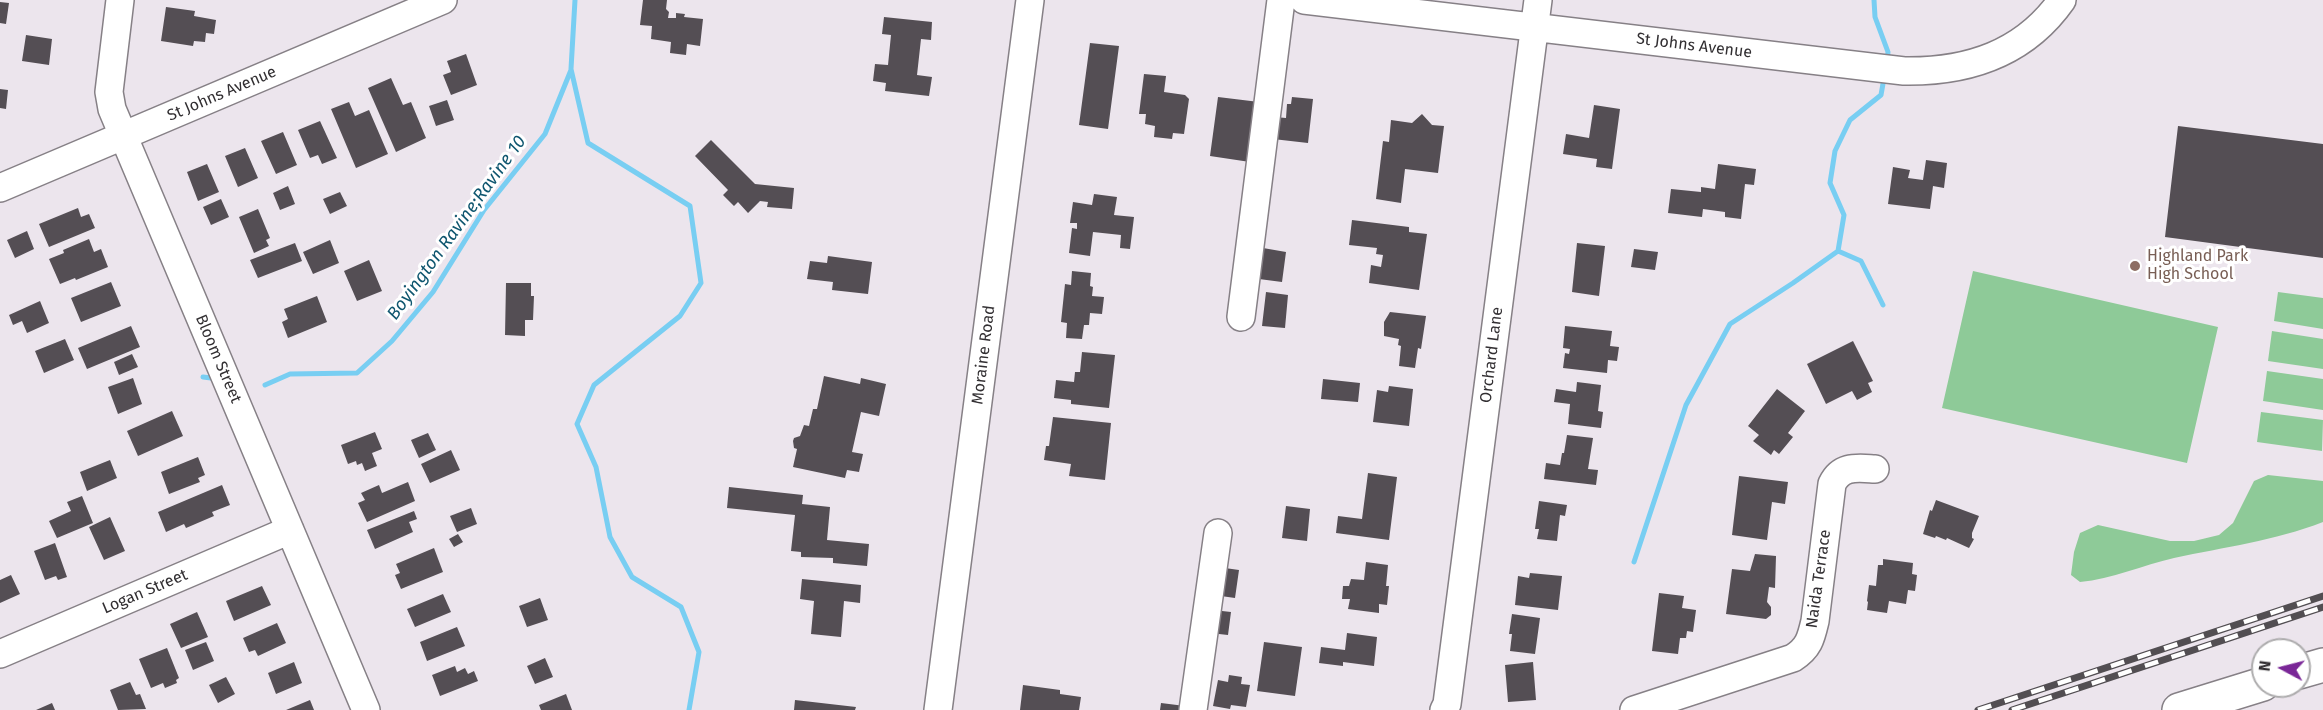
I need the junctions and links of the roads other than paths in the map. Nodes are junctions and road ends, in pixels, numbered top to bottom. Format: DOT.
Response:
graph roads {
  1 [pos="120,0"];
  2 [pos="443,0"];
  3 [pos="1030,0"];
  4 [pos="1281,0"];
  5 [pos="1304,0"];
  6 [pos="1538,0"];
  7 [pos="2062,0"];
  8 [pos="1535,27"];
  9 [pos="124,135"];
  10 [pos="0,188"];
  11 [pos="1240,317"];
  12 [pos="1875,469"];
  13 [pos="290,530"];
  14 [pos="1218,533"];
  15 [pos="0,654"];
  16 [pos="2251,688"];
  17 [pos="366,710"];
  18 [pos="939,710"];
  19 [pos="1193,710"];
  20 [pos="1444,710"];
  21 [pos="1634,710"];
  22 [pos="2179,710"];
  1 -- 9 [label="street, Bloom Street"];
  2 -- 9 [label="street, St Johns Avenue"];
  3 -- 18 [label="street, Moraine Road"];
  4 -- 11 [label="street"];
  5 -- 8 [label="street, St Johns Avenue"];
  6 -- 8 [label="street, Orchard Lane"];
  7 -- 8 [label="street, St Johns Avenue"];
  8 -- 20 [label="street, Orchard Lane"];
  9 -- 10 [label="street, St Johns Avenue"];
  9 -- 13 [label="street, Bloom Street"];
  12 -- 21 [label="street, Naida Terrace"];
  13 -- 15 [label="street, Logan Street"];
  13 -- 17 [label="street, Bloom Street"];
  14 -- 19 [label="street"];
  16 -- 22 [label="main road"];
}
